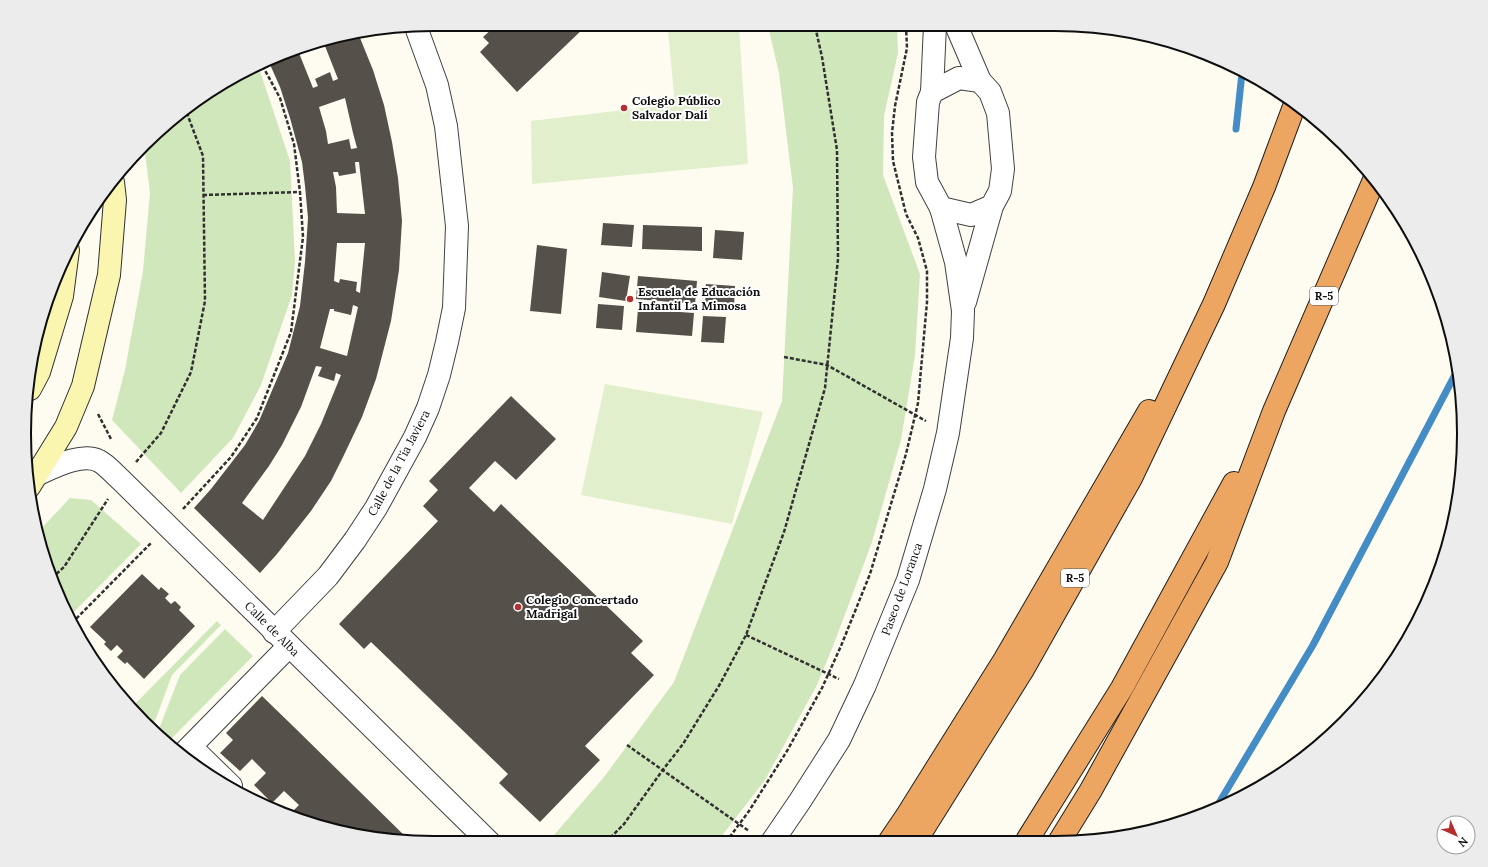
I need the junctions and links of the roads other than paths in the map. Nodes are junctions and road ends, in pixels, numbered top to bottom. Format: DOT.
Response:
graph roads {
  1 [pos="935,31"];
  2 [pos="959,31"];
  3 [pos="418,32"];
  4 [pos="980,81"];
  5 [pos="932,92"];
  6 [pos="1293,109"];
  7 [pos="1372,185"];
  8 [pos="114,188"];
  9 [pos="992,206"];
  10 [pos="941,208"];
  11 [pos="65,272"];
  12 [pos="1214,304"];
  13 [pos="963,311"];
  14 [pos="34,382"];
  15 [pos="1274,411"];
  16 [pos="34,480"];
  17 [pos="282,639"];
  18 [pos="186,751"];
  19 [pos="483,836"];
  20 [pos="776,836"];
  21 [pos="893,836"];
  22 [pos="919,836"];
  23 [pos="1030,836"];
  24 [pos="1063,836"];
  1 -- 5 [label="street"];
  2 -- 4 [label="street"];
  3 -- 17 [label="street, Calle de la Tía Javiera"];
  4 -- 5 [label="street"];
  4 -- 9 [label="street"];
  5 -- 10 [label="street"];
  6 -- 12 [label="highway, R-5"];
  7 -- 15 [label="highway, R-5"];
  8 -- 16 [label="main road"];
  9 -- 10 [label="street"];
  9 -- 13 [label="street, Paseo de Loranca"];
  10 -- 13 [label="street, Paseo de Loranca"];
  11 -- 14 [label="main road"];
  12 -- 21 [label="highway"];
  12 -- 22 [label="highway, R-5"];
  13 -- 20 [label="street, Paseo de Loranca"];
  15 -- 23 [label="highway, R-5"];
  15 -- 24 [label="highway"];
  16 -- 17 [label="street, Calle de Alba"];
  17 -- 18 [label="street, Calle de la Tía Javiera"];
  17 -- 19 [label="street, Calle de Alba"];
}
